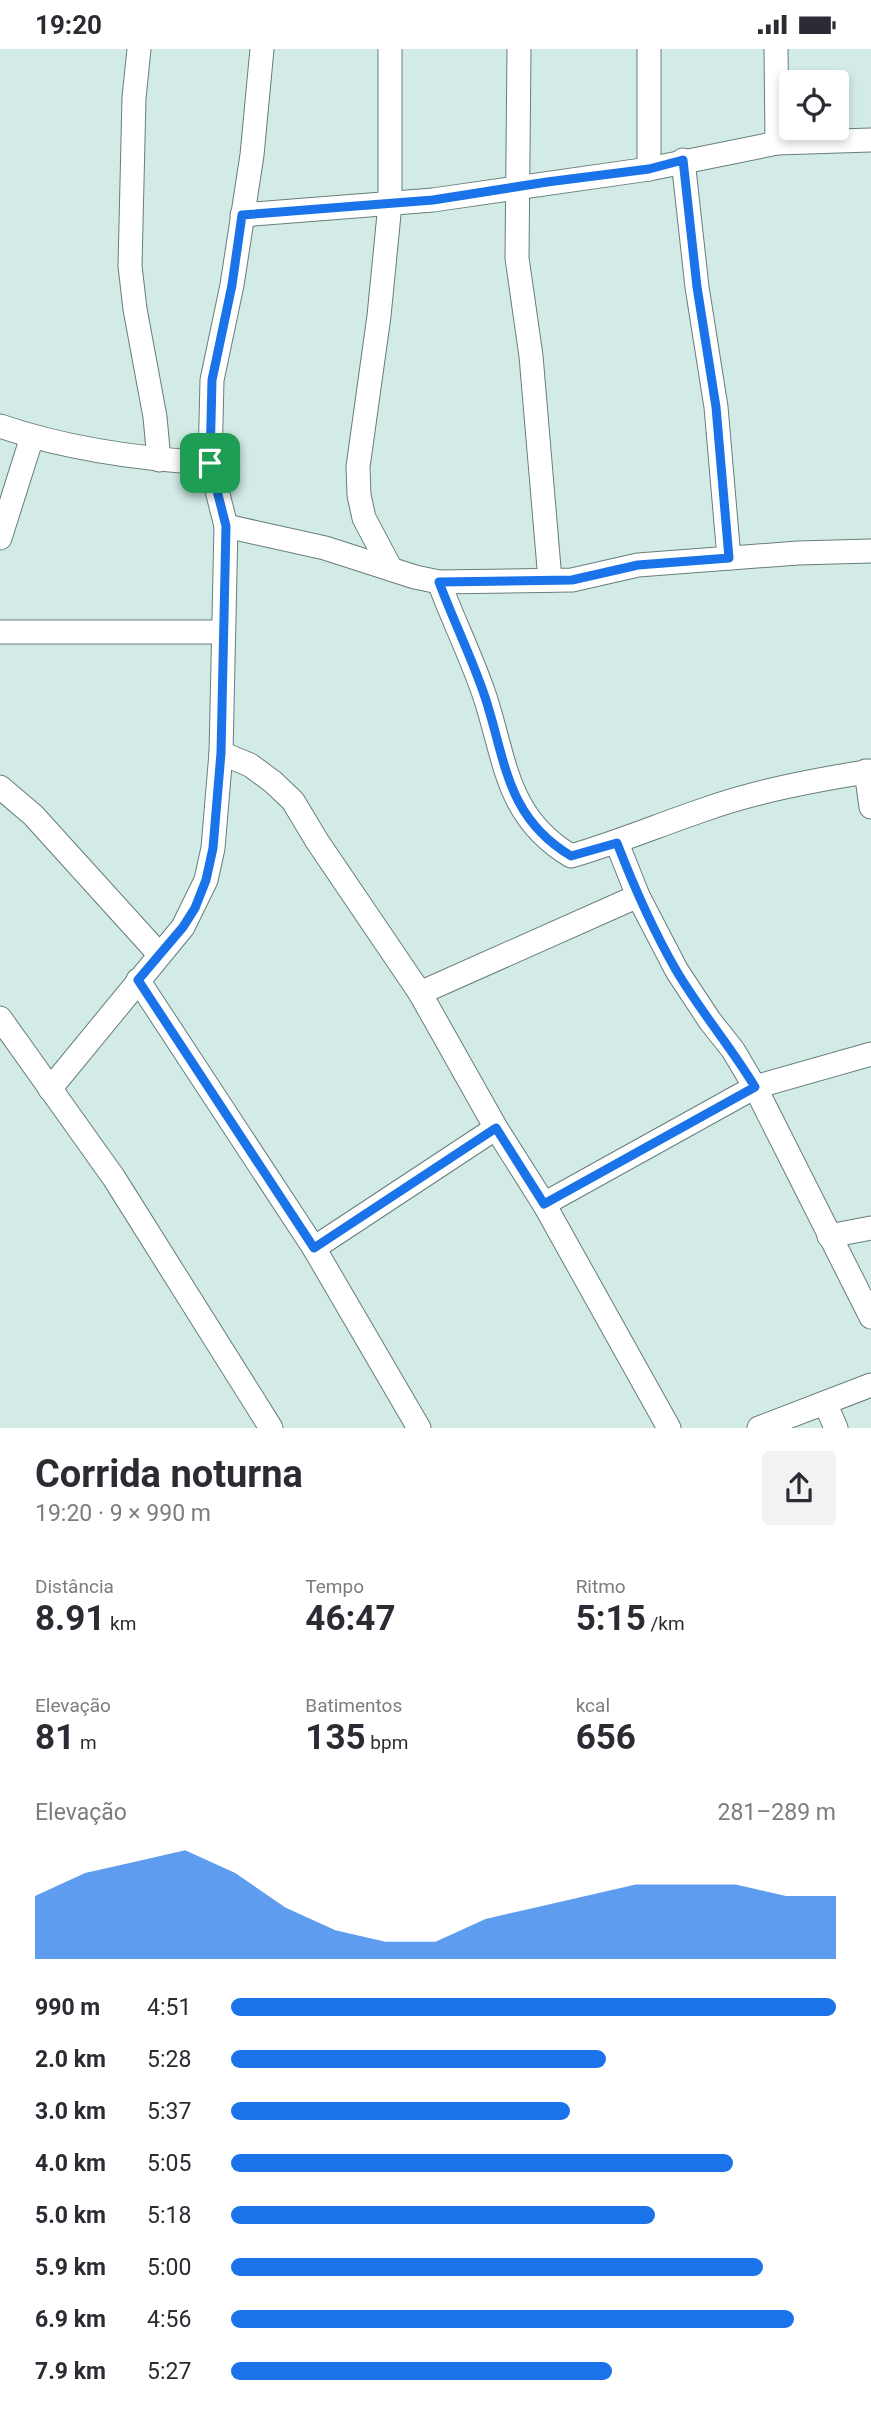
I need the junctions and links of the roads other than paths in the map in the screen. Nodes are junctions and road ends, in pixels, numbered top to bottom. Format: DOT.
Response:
graph roads {
  1 [pos="139,49"];
  2 [pos="262,49"];
  3 [pos="390,49"];
  4 [pos="519,49"];
  5 [pos="649,49"];
  6 [pos="776,49"];
  7 [pos="871,140"];
  8 [pos="777,143"];
  9 [pos="683,160"];
  10 [pos="649,169"];
  11 [pos="517,187"];
  12 [pos="390,204"];
  13 [pos="242,215"];
  14 [pos="0,426"];
  15 [pos="32,437"];
  16 [pos="159,460"];
  17 [pos="210,463"];
  18 [pos="226,526"];
  19 [pos="0,538"];
  20 [pos="871,551"];
  21 [pos="729,558"];
  22 [pos="391,569"];
  23 [pos="550,580"];
  24 [pos="439,582"];
  25 [pos="0,632"];
  26 [pos="223,632"];
  27 [pos="221,753"];
  28 [pos="869,771"];
  29 [pos="0,787"];
  30 [pos="871,807"];
  31 [pos="617,843"];
  32 [pos="638,896"];
  33 [pos="159,954"];
  34 [pos="138,980"];
  35 [pos="420,993"];
  36 [pos="0,1018"];
  37 [pos="871,1054"];
  38 [pos="755,1087"];
  39 [pos="50,1089"];
  40 [pos="496,1128"];
  41 [pos="544,1204"];
  42 [pos="871,1227"];
  43 [pos="829,1236"];
  44 [pos="314,1248"];
  45 [pos="871,1317"];
  46 [pos="871,1385"];
  47 [pos="825,1403"];
  48 [pos="271,1428"];
  49 [pos="419,1428"];
  50 [pos="668,1428"];
  51 [pos="760,1428"];
  52 [pos="836,1428"];
  1 -- 16 [label="street"];
  2 -- 13 [label="street"];
  3 -- 12 [label="street"];
  4 -- 11 [label="street"];
  5 -- 10 [label="street"];
  6 -- 8 [label="street"];
  7 -- 8 [label="street"];
  8 -- 9 [label="street"];
  9 -- 10 [label="street"];
  9 -- 21 [label="street"];
  10 -- 11 [label="street"];
  11 -- 12 [label="street"];
  11 -- 23 [label="street"];
  12 -- 13 [label="street"];
  12 -- 22 [label="street"];
  13 -- 17 [label="street"];
  14 -- 15 [label="street"];
  15 -- 16 [label="street"];
  15 -- 19 [label="street"];
  16 -- 17 [label="street"];
  17 -- 18 [label="street"];
  18 -- 22 [label="street"];
  18 -- 26 [label="street"];
  20 -- 21 [label="street"];
  21 -- 23 [label="street"];
  22 -- 24 [label="street"];
  23 -- 24 [label="street"];
  24 -- 31 [label="street"];
  25 -- 26 [label="street"];
  26 -- 27 [label="street"];
  27 -- 33 [label="street"];
  27 -- 35 [label="street"];
  28 -- 30 [label="street"];
  28 -- 31 [label="street"];
  29 -- 33 [label="street"];
  31 -- 32 [label="street"];
  32 -- 35 [label="street"];
  32 -- 38 [label="street"];
  33 -- 34 [label="street"];
  34 -- 39 [label="street"];
  34 -- 44 [label="street"];
  35 -- 40 [label="street"];
  36 -- 39 [label="street"];
  37 -- 38 [label="street"];
  38 -- 41 [label="street"];
  38 -- 43 [label="street"];
  39 -- 48 [label="street"];
  40 -- 41 [label="street"];
  40 -- 44 [label="street"];
  41 -- 50 [label="street"];
  42 -- 43 [label="street"];
  43 -- 45 [label="street"];
  44 -- 49 [label="street"];
  46 -- 47 [label="street"];
  47 -- 51 [label="street"];
  47 -- 52 [label="street"];
}
